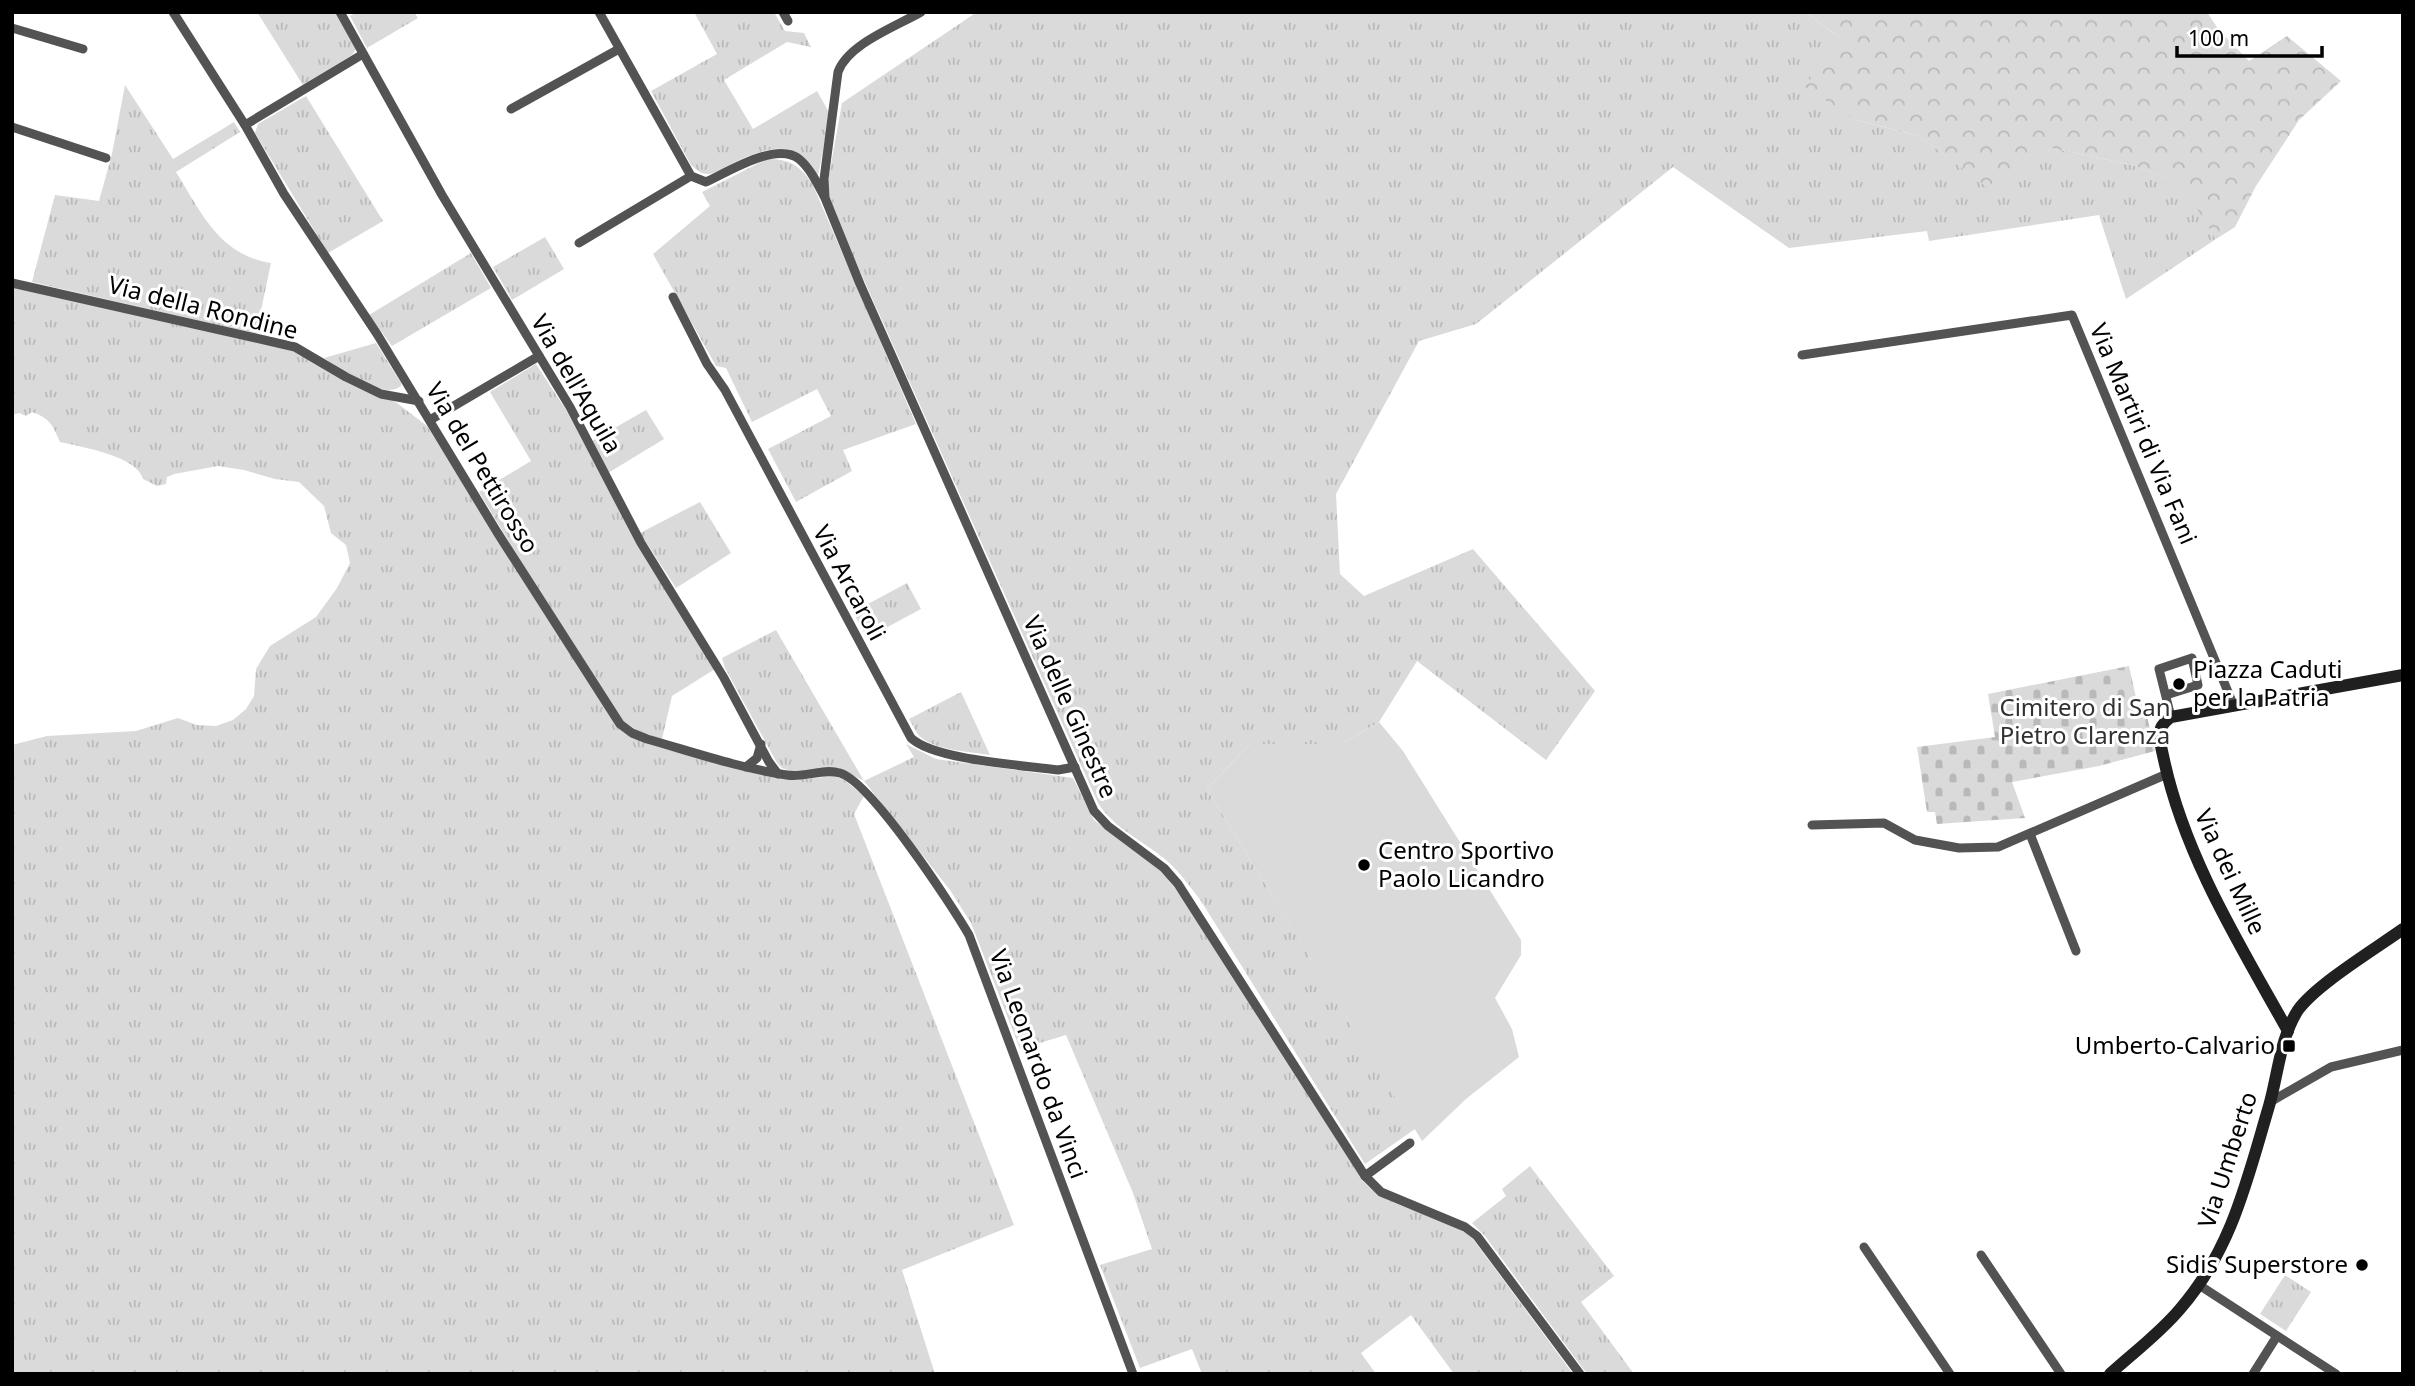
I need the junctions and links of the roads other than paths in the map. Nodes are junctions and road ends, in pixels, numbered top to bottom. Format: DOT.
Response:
graph roads {
  1 [pos="173,12"];
  2 [pos="340,12"];
  3 [pos="599,12"];
  4 [pos="783,12"];
  5 [pos="920,12"];
  6 [pos="788,22"];
  7 [pos="12,29"];
  8 [pos="83,49"];
  9 [pos="619,49"];
  10 [pos="363,54"];
  11 [pos="511,109"];
  12 [pos="245,125"];
  13 [pos="12,127"];
  14 [pos="106,159"];
  15 [pos="691,176"];
  16 [pos="825,198"];
  17 [pos="579,243"];
  18 [pos="12,283"];
  19 [pos="673,297"];
  20 [pos="1802,355"];
  21 [pos="539,356"];
  22 [pos="419,401"];
  23 [pos="430,420"];
  24 [pos="2403,675"];
  25 [pos="2166,695"];
  26 [pos="2233,704"];
  27 [pos="2167,720"];
  28 [pos="761,744"];
  29 [pos="746,767"];
  30 [pos="1075,767"];
  31 [pos="778,774"];
  32 [pos="2167,774"];
  33 [pos="865,791"];
  34 [pos="1812,825"];
  35 [pos="2031,834"];
  36 [pos="2403,929"];
  37 [pos="2076,951"];
  38 [pos="2287,1031"];
  39 [pos="2403,1050"];
  40 [pos="2276,1076"];
  41 [pos="2297,1085"];
  42 [pos="2270,1102"];
  43 [pos="1410,1143"];
  44 [pos="1365,1176"];
  45 [pos="1864,1247"];
  46 [pos="1981,1255"];
  47 [pos="2199,1285"];
  48 [pos="2277,1336"];
  49 [pos="1133,1374"];
  50 [pos="1580,1374"];
  51 [pos="1950,1374"];
  52 [pos="2061,1374"];
  53 [pos="2110,1374"];
  54 [pos="2253,1374"];
  55 [pos="2336,1374"];
  1 -- 12 [label="street, Via del Pettirosso"];
  2 -- 10 [label="street, Via dell'Aquila"];
  3 -- 9 [label="street"];
  4 -- 6 [label="street"];
  5 -- 16 [label="street, Via delle Ginestre"];
  7 -- 8 [label="street"];
  9 -- 11 [label="street"];
  9 -- 15 [label="street"];
  10 -- 12 [label="street"];
  10 -- 21 [label="street, Via dell'Aquila"];
  12 -- 22 [label="street, Via del Pettirosso"];
  13 -- 14 [label="street"];
  15 -- 16 [label="street"];
  15 -- 17 [label="street"];
  16 -- 30 [label="street, Via delle Ginestre"];
  18 -- 22 [label="street, Via della Rondine"];
  19 -- 30 [label="street, Via Arcaroli"];
  20 -- 26 [label="street, Via Martiri di Via Fani"];
  21 -- 23 [label="street"];
  21 -- 28 [label="street, Via dell'Aquila"];
  22 -- 23 [label="street, Via del Pettirosso"];
  23 -- 29 [label="street, Via del Pettirosso"];
  24 -- 26 [label="main road"];
  25 -- 25 [label="street"];
  25 -- 27 [label="street"];
  26 -- 27 [label="main road"];
  27 -- 32 [label="main road, Via dei Mille"];
  28 -- 29 [label="street"];
  28 -- 31 [label="street, Via dell'Aquila"];
  29 -- 31 [label="street, Via del Pettirosso"];
  30 -- 44 [label="street, Via delle Ginestre"];
  31 -- 33 [label="street, Via del Pettirosso"];
  32 -- 35 [label="street"];
  32 -- 38 [label="main road, Via dei Mille"];
  33 -- 49 [label="street, Via Leonardo da Vinci"];
  34 -- 35 [label="street"];
  35 -- 37 [label="street"];
  36 -- 38 [label="main road, Via Umberto"];
  38 -- 40 [label="main road, Via Umberto"];
  39 -- 41 [label="street"];
  40 -- 41 [label="street"];
  40 -- 42 [label="main road, Via Umberto"];
  41 -- 42 [label="street"];
  42 -- 47 [label="main road, Via Umberto"];
  43 -- 44 [label="street"];
  44 -- 50 [label="street, Via delle Ginestre"];
  45 -- 51 [label="street"];
  46 -- 52 [label="street"];
  47 -- 48 [label="street"];
  47 -- 53 [label="main road, Via Umberto"];
  48 -- 54 [label="street"];
  48 -- 55 [label="street"];
}
